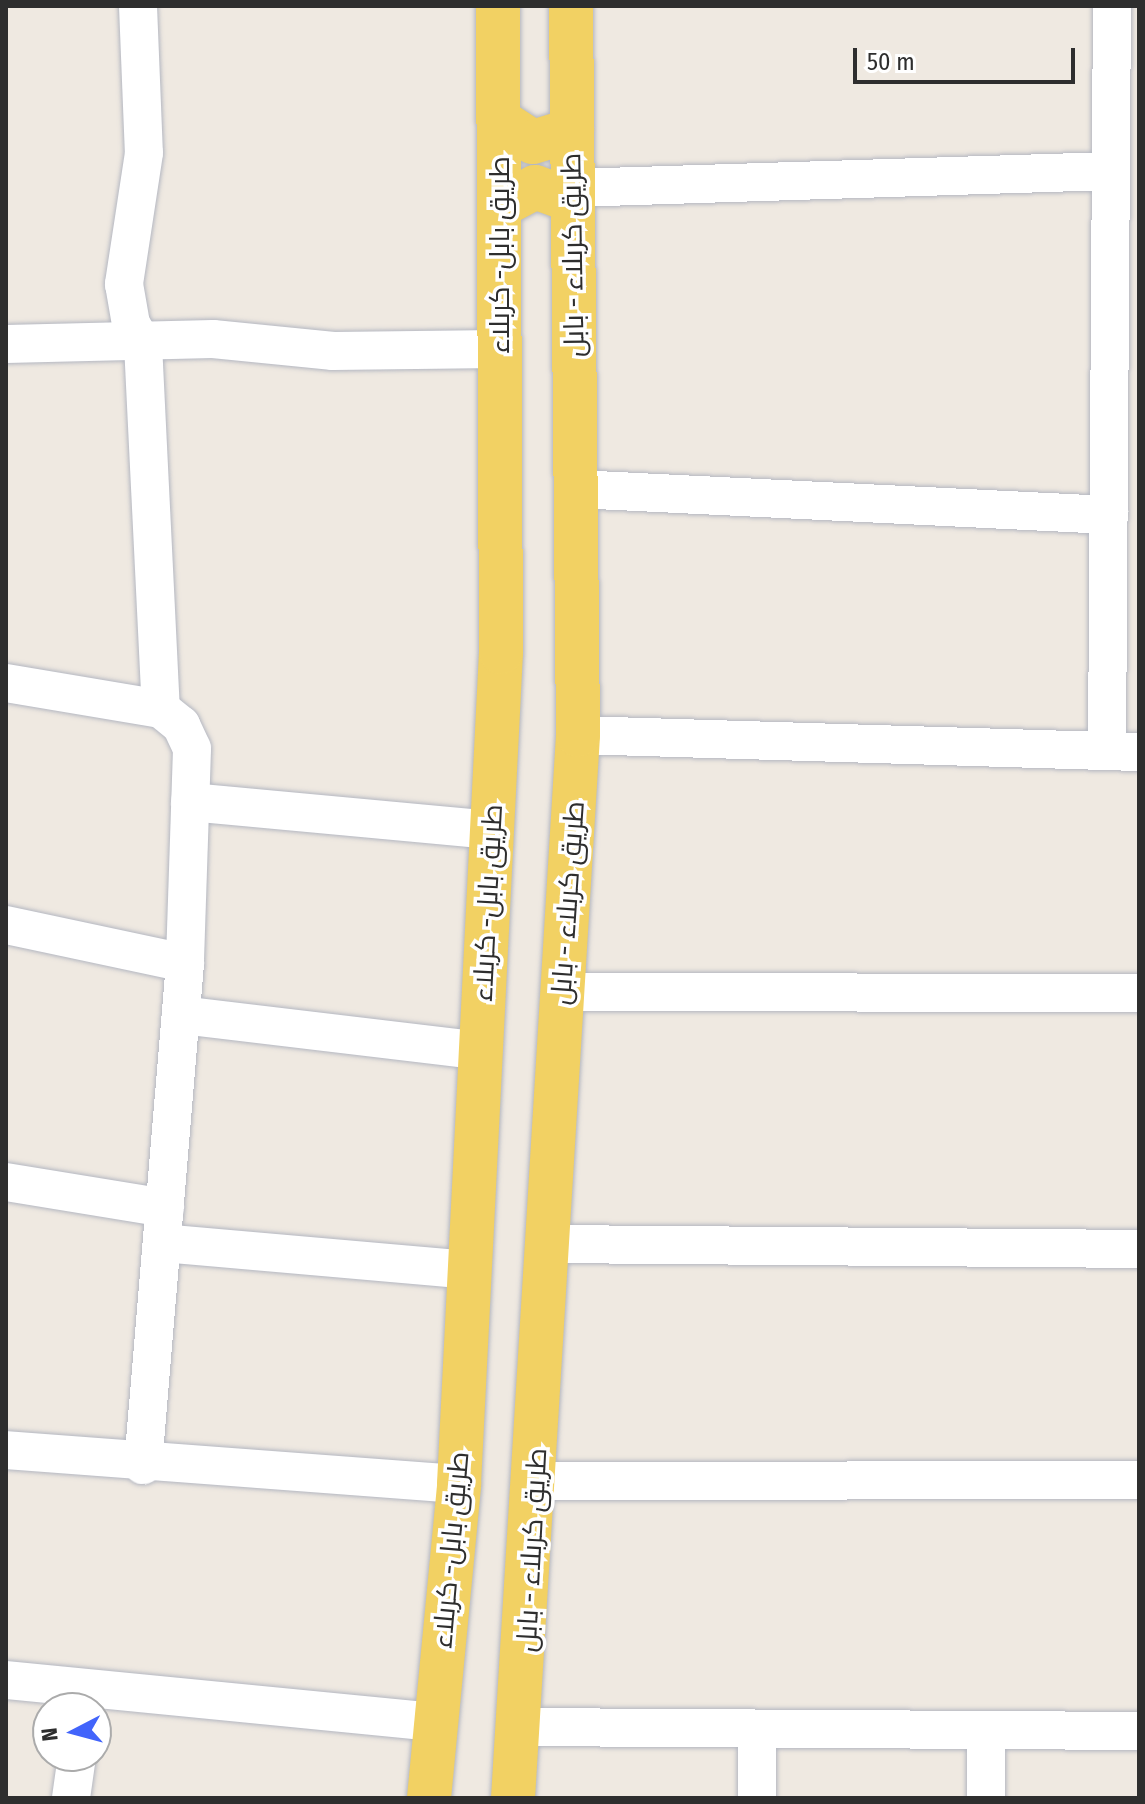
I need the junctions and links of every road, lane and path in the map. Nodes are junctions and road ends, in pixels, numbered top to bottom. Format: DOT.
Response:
graph roads {
  1 [pos="138,6"];
  2 [pos="498,6"];
  3 [pos="571,6"];
  4 [pos="1112,6"];
  5 [pos="499,120"];
  6 [pos="572,130"];
  7 [pos="1111,171"];
  8 [pos="573,195"];
  9 [pos="500,206"];
  10 [pos="6,344"];
  11 [pos="143,344"];
  12 [pos="500,349"];
  13 [pos="576,489"];
  14 [pos="1109,515"];
  15 [pos="6,683"];
  16 [pos="161,709"];
  17 [pos="578,735"];
  18 [pos="1123,752"];
  19 [pos="190,802"];
  20 [pos="492,830"];
  21 [pos="6,925"];
  22 [pos="185,963"];
  23 [pos="562,992"];
  24 [pos="1139,993"];
  25 [pos="181,1015"];
  26 [pos="481,1051"];
  27 [pos="6,1182"];
  28 [pos="163,1225"];
  29 [pos="548,1244"];
  30 [pos="1139,1249"];
  31 [pos="470,1270"];
  32 [pos="6,1450"];
  33 [pos="143,1465"];
  34 [pos="1139,1480"];
  35 [pos="535,1481"];
  36 [pos="459,1484"];
  37 [pos="6,1680"];
  38 [pos="56,1692"];
  39 [pos="112,1701"];
  40 [pos="436,1722"];
  41 [pos="522,1727"];
  42 [pos="757,1729"];
  43 [pos="986,1730"];
  44 [pos="1139,1731"];
  45 [pos="75,1772"];
  46 [pos="71,1798"];
  47 [pos="429,1798"];
  48 [pos="513,1798"];
  49 [pos="757,1798"];
  50 [pos="986,1798"];
  1 -- 11 [label="street"];
  2 -- 5 [label="main road, طريق بابل- كربلاء"];
  3 -- 6 [label="main road, طريق كربلاء - بابل"];
  4 -- 7 [label="street"];
  5 -- 6 [label="main road"];
  5 -- 9 [label="main road, طريق بابل- كربلاء"];
  6 -- 8 [label="main road, طريق كربلاء - بابل"];
  7 -- 8 [label="street"];
  7 -- 14 [label="street"];
  8 -- 9 [label="main road"];
  8 -- 13 [label="main road, طريق كربلاء - بابل"];
  9 -- 12 [label="main road, طريق بابل- كربلاء"];
  10 -- 11 [label="street"];
  11 -- 12 [label="street"];
  11 -- 16 [label="street"];
  12 -- 20 [label="main road, طريق بابل- كربلاء"];
  13 -- 14 [label="street"];
  13 -- 17 [label="main road, طريق كربلاء - بابل"];
  14 -- 18 [label="street"];
  15 -- 16 [label="street"];
  16 -- 19 [label="street"];
  17 -- 18 [label="street"];
  17 -- 23 [label="main road, طريق كربلاء - بابل"];
  19 -- 20 [label="street"];
  19 -- 22 [label="street"];
  20 -- 26 [label="main road, طريق بابل- كربلاء"];
  21 -- 22 [label="street"];
  22 -- 25 [label="street"];
  23 -- 24 [label="street"];
  23 -- 29 [label="main road, طريق كربلاء - بابل"];
  25 -- 26 [label="street"];
  25 -- 28 [label="street"];
  26 -- 31 [label="main road, طريق بابل- كربلاء"];
  27 -- 28 [label="street"];
  28 -- 31 [label="street"];
  28 -- 33 [label="street"];
  29 -- 30 [label="street"];
  29 -- 35 [label="main road, طريق كربلاء - بابل"];
  31 -- 36 [label="main road, طريق بابل- كربلاء"];
  32 -- 33 [label="street"];
  33 -- 36 [label="street"];
  34 -- 35 [label="street"];
  35 -- 41 [label="main road, طريق كربلاء - بابل"];
  36 -- 40 [label="main road, طريق بابل- كربلاء"];
  37 -- 38 [label="street"];
  39 -- 40 [label="street"];
  40 -- 47 [label="main road, طريق بابل- كربلاء"];
  41 -- 42 [label="street"];
  41 -- 48 [label="main road, طريق كربلاء - بابل"];
  42 -- 43 [label="street"];
  42 -- 49 [label="street"];
  43 -- 44 [label="street"];
  43 -- 50 [label="street"];
  45 -- 46 [label="street"];
}
